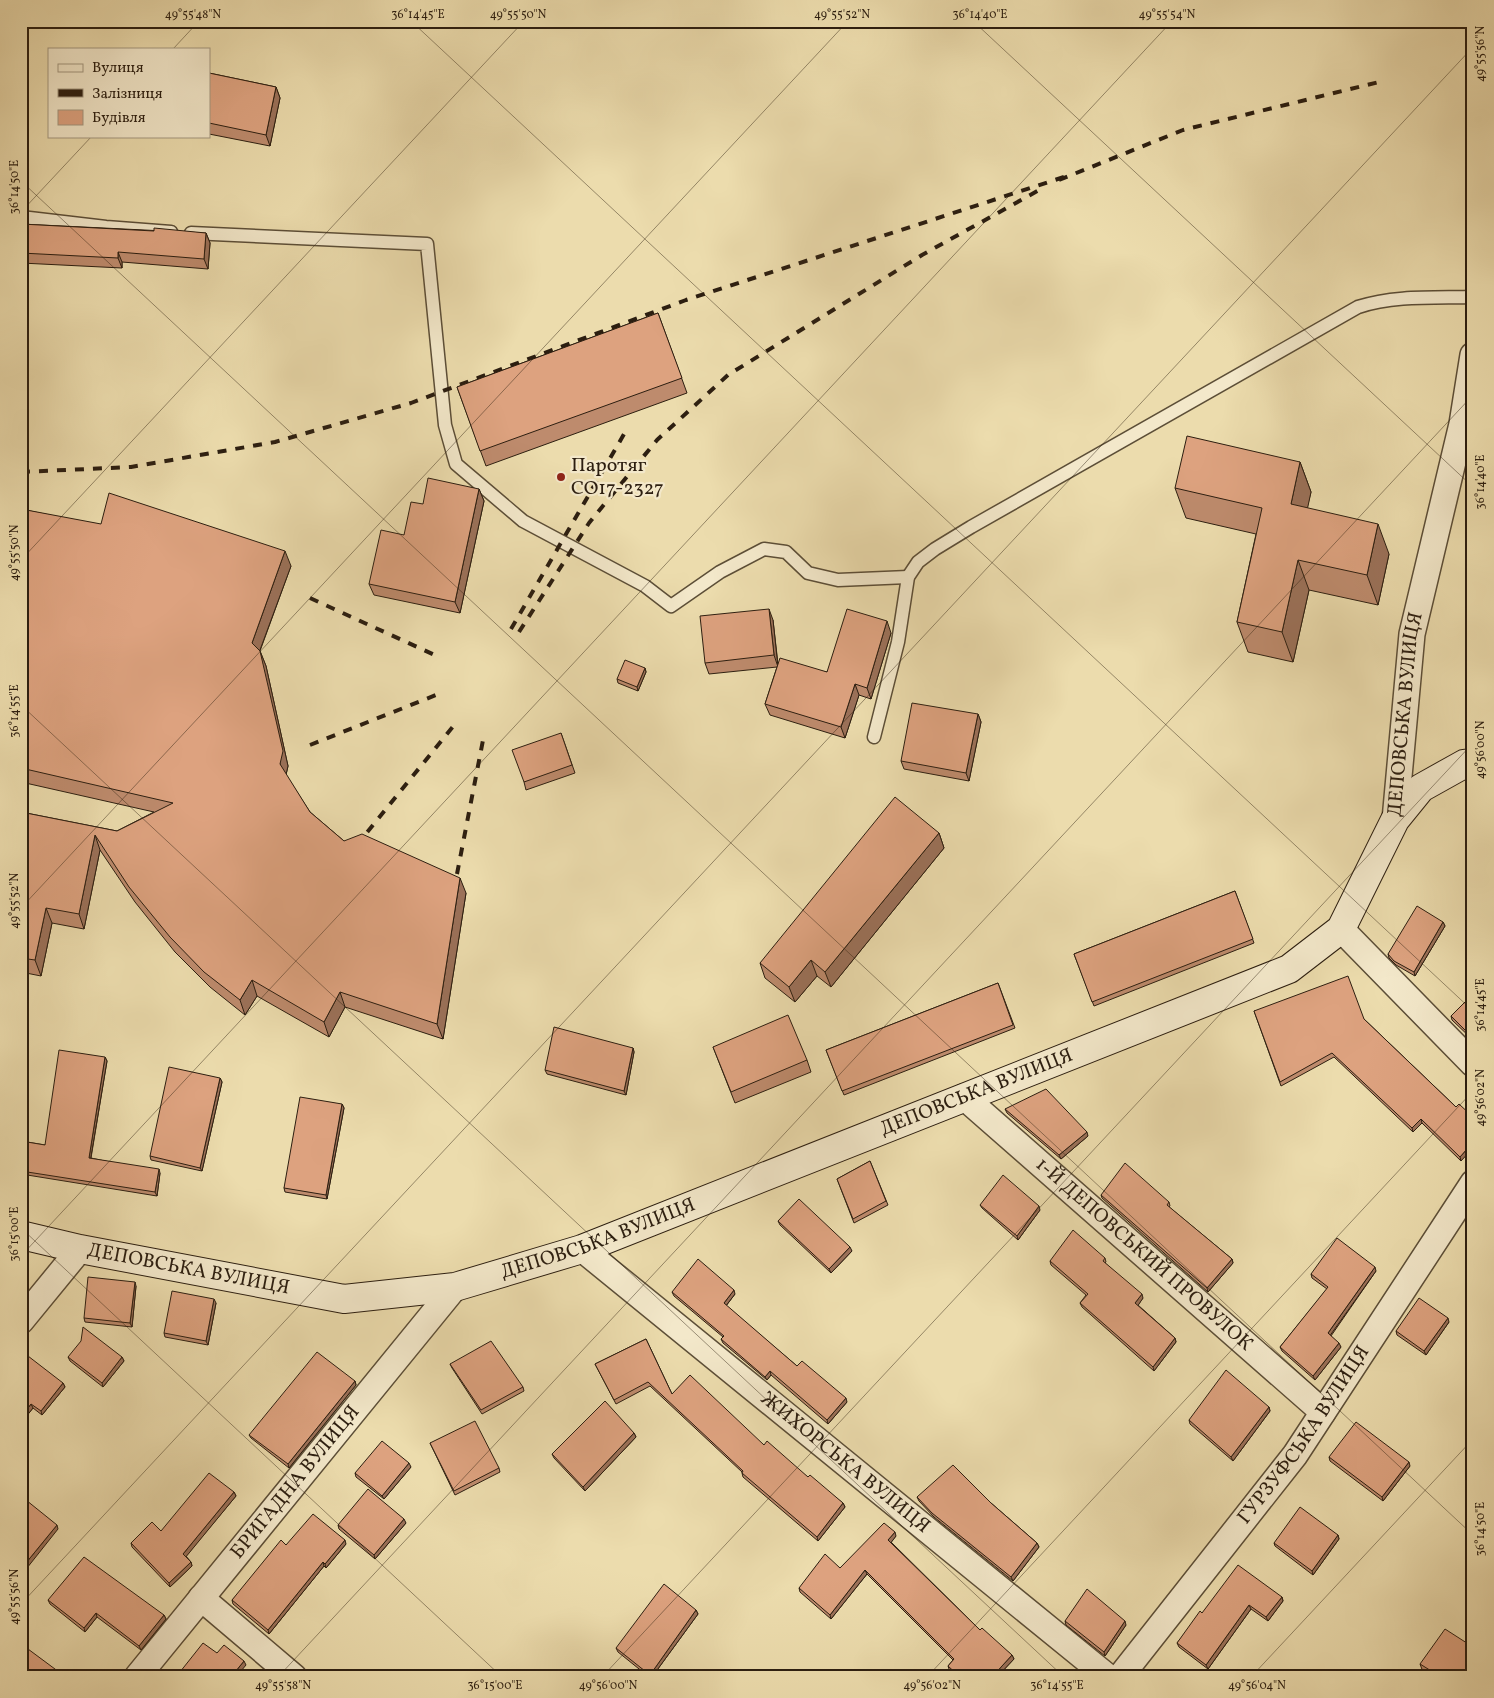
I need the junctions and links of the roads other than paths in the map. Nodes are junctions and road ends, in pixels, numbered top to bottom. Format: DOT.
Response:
graph roads {
  1 [pos="21,217"];
  2 [pos="1473,297"];
  3 [pos="1473,355"];
  4 [pos="1468,426"];
  5 [pos="908,576"];
  6 [pos="874,737"];
  7 [pos="1473,763"];
  8 [pos="1395,820"];
  9 [pos="1341,928"];
  10 [pos="1473,1064"];
  11 [pos="964,1097"];
  12 [pos="1473,1183"];
  13 [pos="21,1235"];
  14 [pos="80,1249"];
  15 [pos="582,1249"];
  16 [pos="455,1287"];
  17 [pos="21,1321"];
  18 [pos="1323,1412"];
  19 [pos="201,1598"];
  20 [pos="137,1677"];
  21 [pos="294,1677"];
  22 [pos="1108,1677"];
  23 [pos="1120,1677"];
  1 -- 5 [label="lane"];
  2 -- 5 [label="lane"];
  3 -- 4 [label="street, ДЕПОВСЬКА ВУЛИЦЯ"];
  4 -- 8 [label="street, ДЕПОВСЬКА ВУЛИЦЯ"];
  5 -- 6 [label="lane"];
  7 -- 8 [label="main road"];
  8 -- 9 [label="main road, ДЕПОВСЬКА ВУЛИЦЯ"];
  9 -- 10 [label="street"];
  9 -- 11 [label="main road, ДЕПОВСЬКА ВУЛИЦЯ"];
  11 -- 15 [label="main road, ДЕПОВСЬКА ВУЛИЦЯ"];
  11 -- 18 [label="street, 1-Й ДЕПОВСЬКИЙ ПРОВУЛОК"];
  12 -- 18 [label="street, ГУРЗУФСЬКА ВУЛИЦЯ"];
  13 -- 14 [label="main road, ДЕПОВСЬКА ВУЛИЦЯ"];
  14 -- 16 [label="main road, ДЕПОВСЬКА ВУЛИЦЯ"];
  14 -- 17 [label="street"];
  15 -- 16 [label="main road, ДЕПОВСЬКА ВУЛИЦЯ"];
  15 -- 22 [label="street, ЖИХОРСЬКА ВУЛИЦЯ"];
  16 -- 19 [label="street, БРИГАДНА ВУЛИЦЯ"];
  18 -- 23 [label="street, ГУРЗУФСЬКА ВУЛИЦЯ"];
  19 -- 20 [label="street, БРИГАДНА ВУЛИЦЯ"];
  19 -- 21 [label="street"];
}
